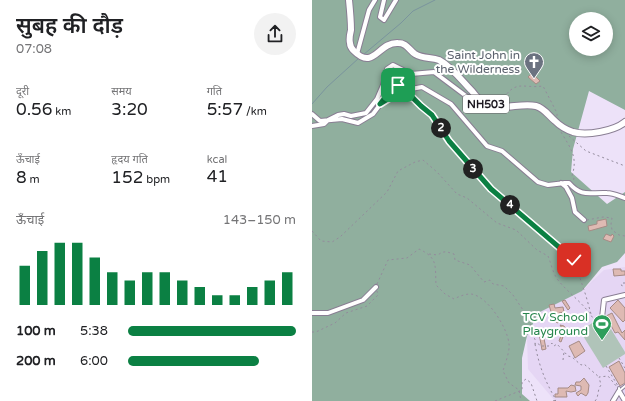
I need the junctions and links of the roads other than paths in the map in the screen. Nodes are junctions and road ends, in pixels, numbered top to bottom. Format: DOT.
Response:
graph roads {
  1 [pos="350,0"];
  2 [pos="375,0"];
  3 [pos="384,0"];
  4 [pos="396,0"];
  5 [pos="360,55"];
  6 [pos="497,106"];
  7 [pos="312,114"];
  8 [pos="328,120"];
  9 [pos="625,122"];
  10 [pos="312,126"];
  11 [pos="561,183"];
  12 [pos="625,198"];
  13 [pos="584,220"];
  14 [pos="376,287"];
  15 [pos="625,295"];
  16 [pos="312,313"];
  17 [pos="602,318"];
  18 [pos="625,386"];
  19 [pos="619,389"];
  20 [pos="613,401"];
  21 [pos="625,401"];
  1 -- 5 [label="main road"];
  2 -- 5 [label="street"];
  3 -- 4 [label="street"];
  5 -- 6 [label="main road, NH503"];
  6 -- 8 [label="street"];
  6 -- 9 [label="main road, NH503"];
  7 -- 8 [label="street"];
  8 -- 10 [label="street"];
  8 -- 11 [label="street"];
  11 -- 12 [label="street"];
  11 -- 13 [label="street"];
  14 -- 16 [label="street"];
  15 -- 17 [label="street"];
  18 -- 19 [label="lane"];
  19 -- 20 [label="street"];
  19 -- 21 [label="street"];
}
